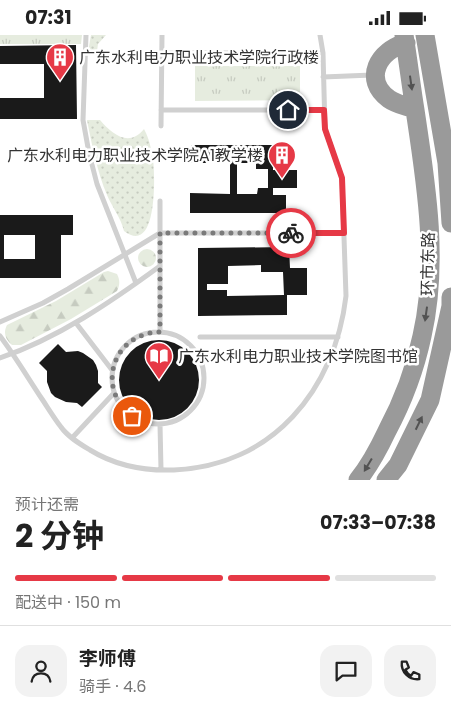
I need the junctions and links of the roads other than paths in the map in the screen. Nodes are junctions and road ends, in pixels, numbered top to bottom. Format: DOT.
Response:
graph roads {
  1 [pos="86,35"];
  2 [pos="162,35"];
  3 [pos="320,35"];
  4 [pos="425,35"];
  5 [pos="405,39"];
  6 [pos="162,53"];
  7 [pos="323,53"];
  8 [pos="376,75"];
  9 [pos="323,77"];
  10 [pos="414,109"];
  11 [pos="161,110"];
  12 [pos="324,110"];
  13 [pos="161,126"];
  14 [pos="160,201"];
  15 [pos="451,223"];
  16 [pos="160,233"];
  17 [pos="344,233"];
  18 [pos="124,255"];
  19 [pos="160,266"];
  20 [pos="136,283"];
  21 [pos="451,297"];
  22 [pos="0,322"];
  23 [pos="76,323"];
  24 [pos="160,332"];
  25 [pos="0,336"];
  26 [pos="200,337"];
  27 [pos="338,337"];
  28 [pos="13,354"];
  29 [pos="0,358"];
  30 [pos="112,370"];
  31 [pos="114,393"];
  32 [pos="160,424"];
  33 [pos="72,438"];
  34 [pos="161,470"];
  35 [pos="358,480"];
  36 [pos="386,480"];
  1 -- 18 [label="lane"];
  2 -- 6 [label="lane"];
  3 -- 7 [label="lane"];
  4 -- 15 [label="highway, 环市东路"];
  5 -- 8 [label="highway"];
  5 -- 10 [label="highway, 环市东路, one-way"];
  6 -- 7 [label="lane"];
  6 -- 11 [label="lane"];
  7 -- 9 [label="lane"];
  8 -- 9 [label="lane"];
  8 -- 10 [label="highway"];
  9 -- 12 [label="lane"];
  10 -- 35 [label="highway, 环市东路, one-way"];
  11 -- 12 [label="lane"];
  11 -- 13 [label="lane"];
  12 -- 17 [label="lane"];
  14 -- 16 [label="lane"];
  16 -- 17 [label="lane"];
  16 -- 18 [label="lane"];
  16 -- 19 [label="lane"];
  17 -- 27 [label="lane"];
  18 -- 20 [label="lane"];
  18 -- 22 [label="lane"];
  19 -- 20 [label="lane"];
  19 -- 24 [label="lane"];
  20 -- 23 [label="lane"];
  36 -- 21 [label="highway, 环市东路, one-way"];
  23 -- 28 [label="lane"];
  23 -- 30 [label="lane"];
  24 -- 30 [label="lane"];
  24 -- 32 [label="lane"];
  25 -- 28 [label="lane"];
  26 -- 27 [label="lane"];
  27 -- 34 [label="lane"];
  28 -- 29 [label="lane"];
  28 -- 33 [label="lane"];
  30 -- 31 [label="lane"];
  31 -- 32 [label="lane"];
  31 -- 33 [label="lane"];
  32 -- 34 [label="lane"];
  33 -- 34 [label="lane"];
}
